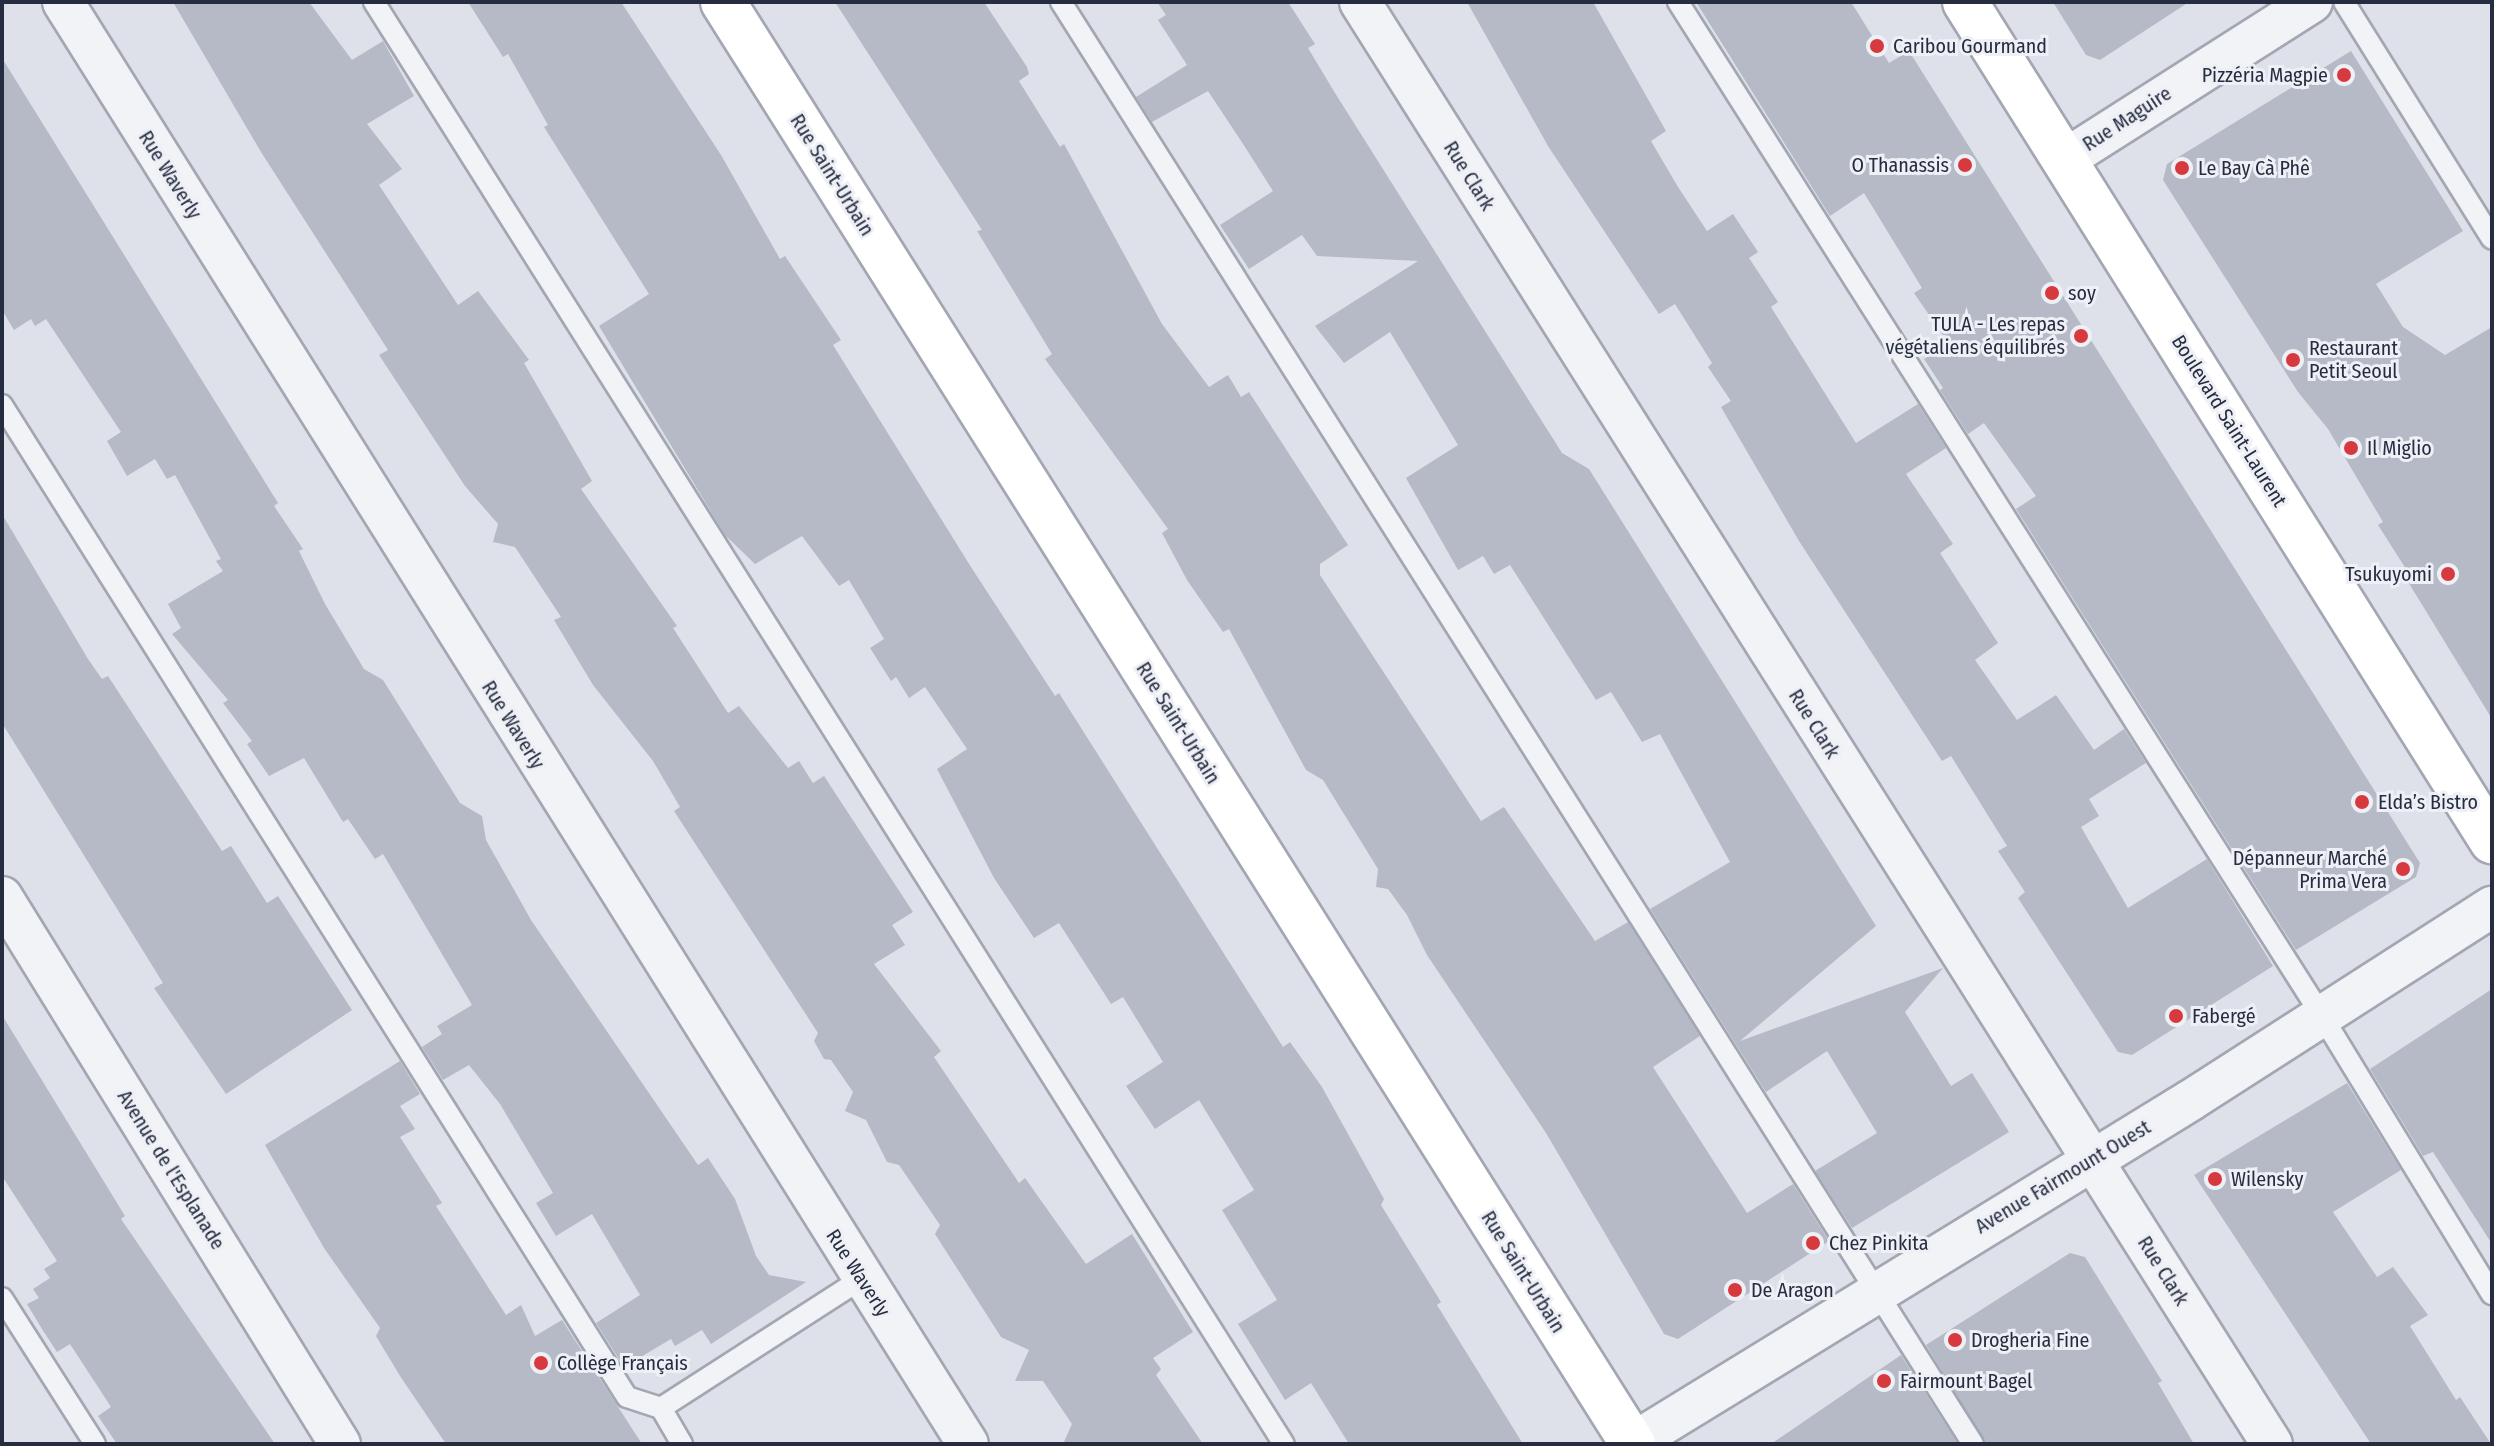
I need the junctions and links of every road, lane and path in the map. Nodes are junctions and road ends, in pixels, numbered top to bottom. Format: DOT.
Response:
graph roads {
  1 [pos="63,2"];
  2 [pos="374,2"];
  3 [pos="723,2"];
  4 [pos="1061,2"];
  5 [pos="1360,2"];
  6 [pos="1678,2"];
  7 [pos="1965,2"];
  8 [pos="2312,2"];
  9 [pos="2344,2"];
  10 [pos="2064,160"];
  11 [pos="2492,239"];
  12 [pos="2,405"];
  13 [pos="2485,814"];
  14 [pos="2,897"];
  15 [pos="2492,907"];
  16 [pos="2322,1016"];
  17 [pos="2091,1159"];
  18 [pos="861,1279"];
  19 [pos="1877,1292"];
  20 [pos="2492,1294"];
  21 [pos="2,1298"];
  22 [pos="661,1408"];
  23 [pos="95,1444"];
  24 [pos="340,1444"];
  25 [pos="682,1444"];
  26 [pos="968,1444"];
  27 [pos="1284,1444"];
  28 [pos="1632,1444"];
  29 [pos="1973,1444"];
  30 [pos="2272,1444"];
  1 -- 18 [label="street, Rue Waverly"];
  2 -- 27 [label="lane"];
  3 -- 28 [label="main road, Rue Saint-Urbain"];
  4 -- 19 [label="lane"];
  5 -- 17 [label="street, Rue Clark"];
  6 -- 16 [label="lane"];
  7 -- 10 [label="main road, Boulevard Saint-Laurent"];
  8 -- 10 [label="street, Rue Maguire"];
  9 -- 11 [label="lane"];
  10 -- 13 [label="main road, Boulevard Saint-Laurent"];
  12 -- 22 [label="lane"];
  14 -- 24 [label="street, Avenue de l'Esplanade"];
  15 -- 16 [label="street, Avenue Fairmount Ouest"];
  16 -- 17 [label="street, Avenue Fairmount Ouest"];
  16 -- 20 [label="lane"];
  17 -- 19 [label="street, Avenue Fairmount Ouest"];
  17 -- 30 [label="street, Rue Clark"];
  18 -- 22 [label="lane"];
  18 -- 26 [label="street, Rue Waverly"];
  19 -- 28 [label="street, Avenue Fairmount Ouest"];
  19 -- 29 [label="lane"];
  21 -- 23 [label="lane"];
  22 -- 25 [label="lane"];
}
